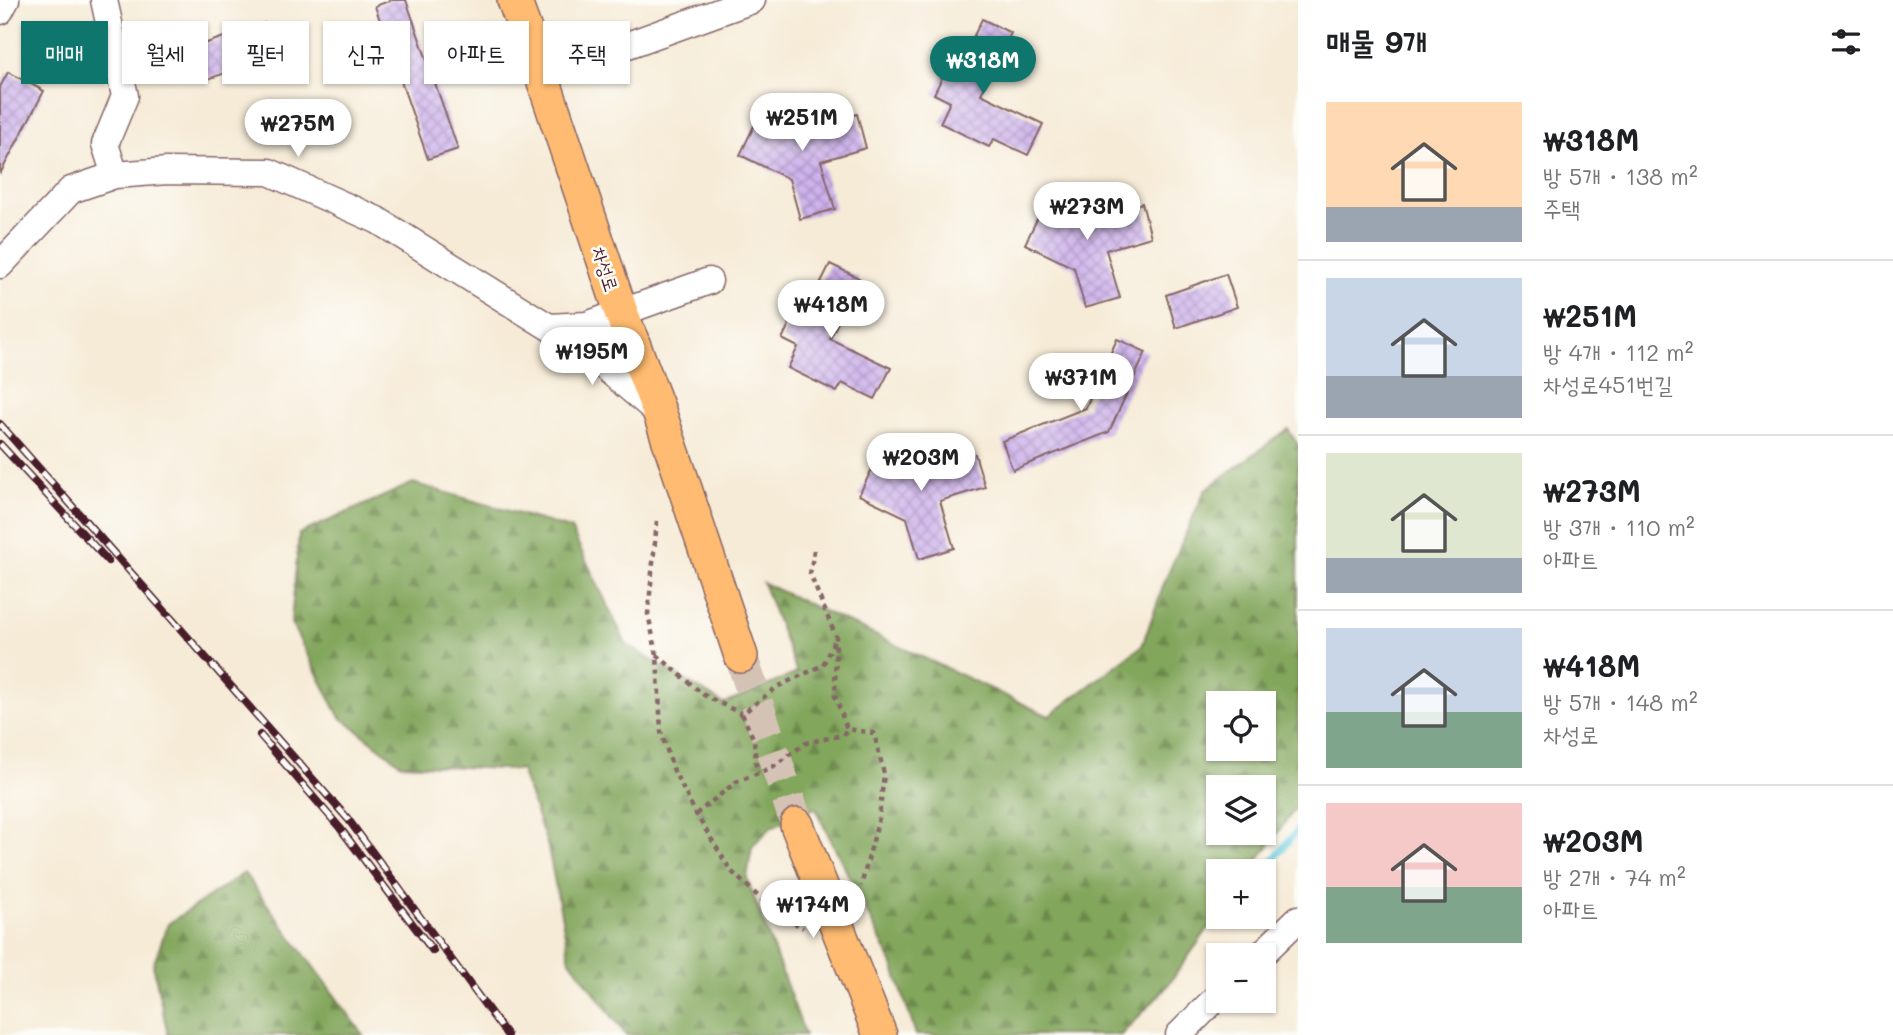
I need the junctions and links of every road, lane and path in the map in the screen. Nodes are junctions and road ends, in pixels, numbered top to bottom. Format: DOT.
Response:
graph roads {
  1 [pos="6,0"];
  2 [pos="104,0"];
  3 [pos="514,0"];
  4 [pos="752,0"];
  5 [pos="0,11"];
  6 [pos="542,76"];
  7 [pos="115,176"];
  8 [pos="0,265"];
  9 [pos="709,282"];
  10 [pos="621,312"];
  11 [pos="549,327"];
  12 [pos="660,414"];
  13 [pos="657,521"];
  14 [pos="814,550"];
  15 [pos="741,656"];
  16 [pos="742,714"];
  17 [pos="847,729"];
  18 [pos="757,774"];
  19 [pos="696,814"];
  20 [pos="797,825"];
  21 [pos="861,886"];
  22 [pos="1298,919"];
  23 [pos="803,928"];
  24 [pos="1273,943"];
  25 [pos="1206,1008"];
  26 [pos="880,1035"];
  27 [pos="1179,1035"];
  1 -- 5 [label="street"];
  2 -- 7 [label="street"];
  3 -- 6 [label="main road, 차성로"];
  4 -- 6 [label="street"];
  6 -- 10 [label="main road, 차성로"];
  7 -- 8 [label="street"];
  7 -- 11 [label="street"];
  9 -- 10 [label="street"];
  10 -- 11 [label="street"];
  10 -- 12 [label="main road, 차성로"];
  11 -- 12 [label="street"];
  12 -- 15 [label="main road, 차성로"];
  13 -- 19 [label="path"];
  14 -- 17 [label="path"];
  16 -- 18 [label="path"];
  17 -- 18 [label="path"];
  17 -- 21 [label="path"];
  18 -- 19 [label="path"];
  19 -- 23 [label="path"];
  20 -- 26 [label="main road"];
  22 -- 24 [label="street"];
  25 -- 27 [label="street"];
}
